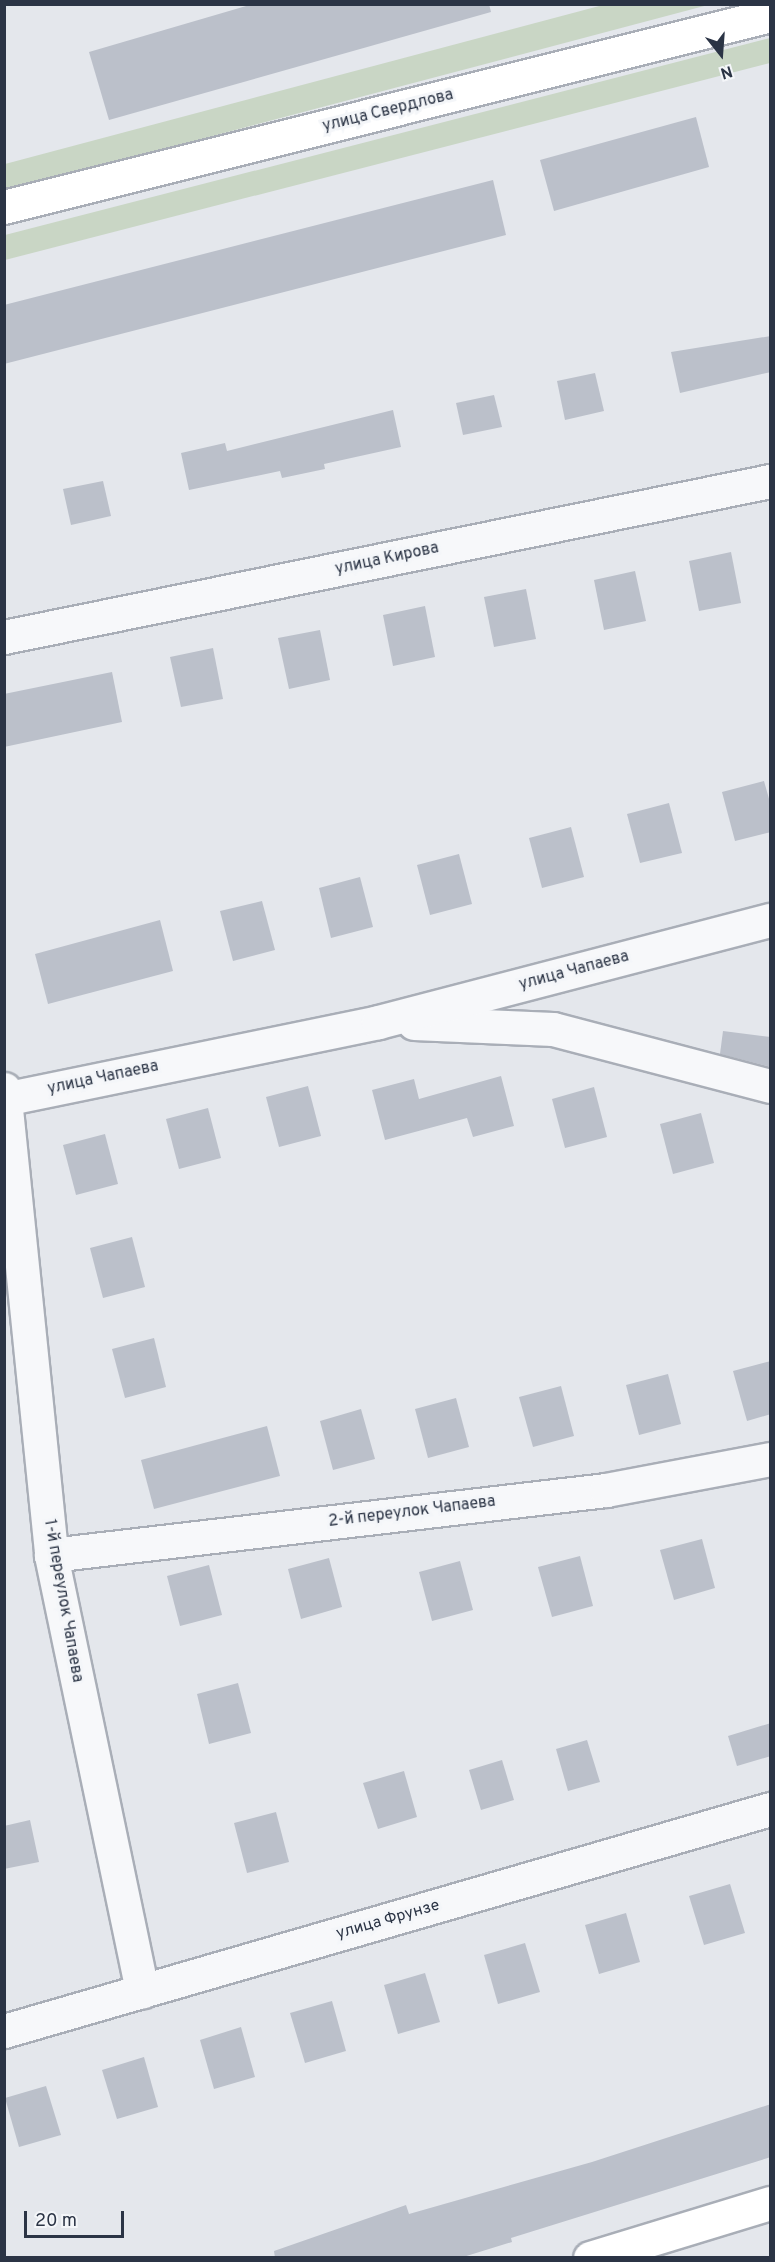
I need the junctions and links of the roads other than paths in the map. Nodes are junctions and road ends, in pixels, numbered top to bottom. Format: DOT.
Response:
graph roads {
  1 [pos="771,15"];
  2 [pos="4,207"];
  3 [pos="771,481"];
  4 [pos="4,637"];
  5 [pos="771,920"];
  6 [pos="378,1022"];
  7 [pos="771,1086"];
  8 [pos="5,1095"];
  9 [pos="771,1459"];
  10 [pos="51,1555"];
  11 [pos="771,1809"];
  12 [pos="142,1992"];
  13 [pos="4,2031"];
  14 [pos="771,2203"];
  15 [pos="590,2258"];
  1 -- 2 [label="main road, улица Свердлова"];
  3 -- 4 [label="street, улица Кирова"];
  5 -- 6 [label="street, улица Чапаева"];
  6 -- 7 [label="street, улица Чапаева"];
  6 -- 8 [label="street, улица Чапаева"];
  8 -- 10 [label="street, 1-й переулок Чапаева"];
  9 -- 10 [label="street, 2-й переулок Чапаева"];
  10 -- 12 [label="street, 1-й переулок Чапаева"];
  11 -- 12 [label="street, улица Фрунзе"];
  12 -- 13 [label="street, улица Фрунзе"];
  14 -- 15 [label="main road"];
}
